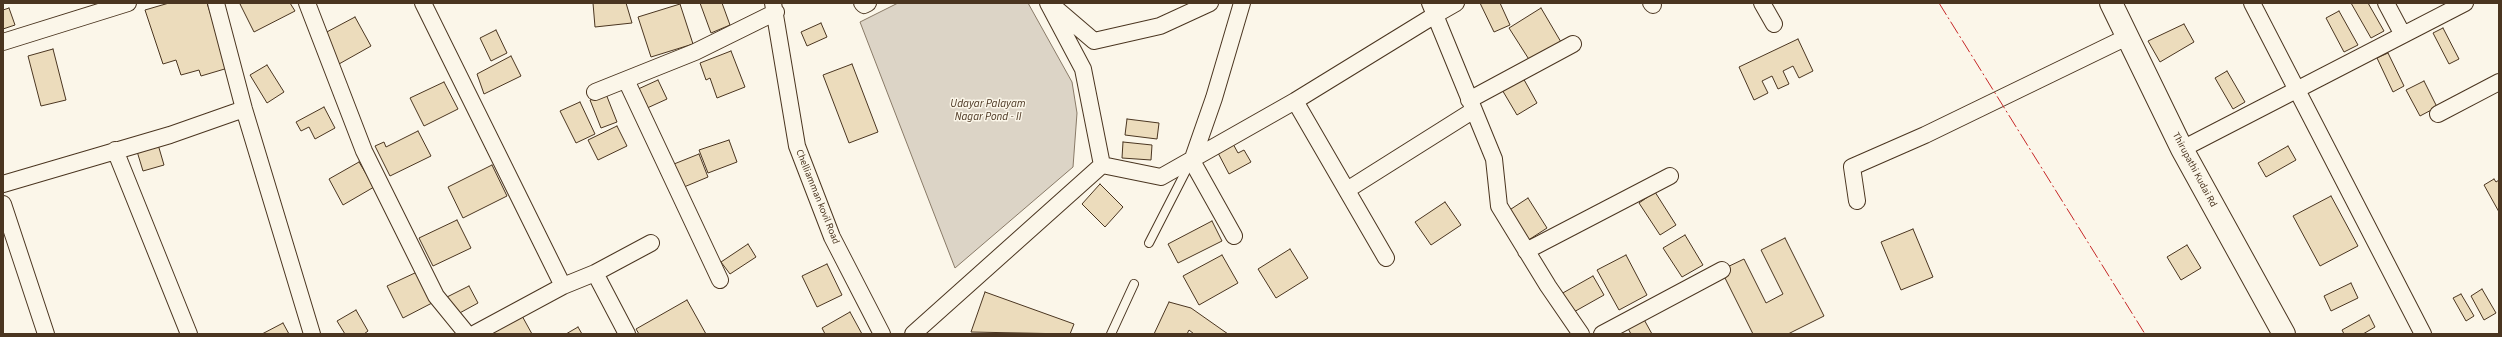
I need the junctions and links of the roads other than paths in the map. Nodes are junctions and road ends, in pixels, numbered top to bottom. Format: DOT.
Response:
graph roads {
  1 [pos="128,3"];
  2 [pos="216,3"];
  3 [pos="307,3"];
  4 [pos="423,3"];
  5 [pos="862,3"];
  6 [pos="868,3"];
  7 [pos="1049,3"];
  8 [pos="1210,3"];
  9 [pos="1242,3"];
  10 [pos="1456,3"];
  11 [pos="1762,3"];
  12 [pos="2111,3"];
  13 [pos="2252,3"];
  14 [pos="2386,3"];
  15 [pos="2465,3"];
  16 [pos="775,7"];
  17 [pos="1433,9"];
  18 [pos="1774,24"];
  19 [pos="2403,35"];
  20 [pos="2127,37"];
  21 [pos="3,42"];
  22 [pos="1574,44"];
  23 [pos="626,80"];
  24 [pos="2499,82"];
  25 [pos="2297,90"];
  26 [pos="595,92"];
  27 [pos="1295,101"];
  28 [pos="1472,105"];
  29 [pos="244,109"];
  30 [pos="2438,114"];
  31 [pos="2182,149"];
  32 [pos="115,150"];
  33 [pos="1192,161"];
  34 [pos="1102,165"];
  35 [pos="1670,176"];
  36 [pos="3,184"];
  37 [pos="1347,190"];
  38 [pos="1857,201"];
  39 [pos="3,204"];
  40 [pos="1234,236"];
  41 [pos="652,243"];
  42 [pos="1149,243"];
  43 [pos="1526,251"];
  44 [pos="1386,258"];
  45 [pos="1722,270"];
  46 [pos="595,273"];
  47 [pos="720,280"];
  48 [pos="1134,284"];
  49 [pos="563,286"];
  50 [pos="46,334"];
  51 [pos="189,334"];
  52 [pos="312,334"];
  53 [pos="467,334"];
  54 [pos="474,334"];
  55 [pos="627,334"];
  56 [pos="882,334"];
  57 [pos="913,334"];
  58 [pos="1111,334"];
  59 [pos="1581,334"];
  60 [pos="1602,334"];
  61 [pos="2284,334"];
  62 [pos="2423,334"];
  1 -- 21 [label="street"];
  2 -- 29 [label="street"];
  3 -- 53 [label="street"];
  4 -- 49 [label="street"];
  5 -- 6 [label="street"];
  7 -- 8 [label="street"];
  7 -- 34 [label="street"];
  9 -- 33 [label="street"];
  10 -- 17 [label="street"];
  11 -- 18 [label="street"];
  12 -- 20 [label="street, Thirupathi Kudai Rd"];
  13 -- 25 [label="street"];
  14 -- 19 [label="street"];
  15 -- 19 [label="street"];
  16 -- 23 [label="street"];
  16 -- 56 [label="street, Chelliamman kovil Road"];
  17 -- 27 [label="street"];
  17 -- 28 [label="street"];
  19 -- 25 [label="street"];
  20 -- 31 [label="street, Thirupathi Kudai Rd"];
  20 -- 38 [label="street"];
  22 -- 28 [label="street"];
  23 -- 26 [label="street"];
  23 -- 47 [label="street"];
  24 -- 30 [label="street"];
  25 -- 31 [label="street"];
  25 -- 62 [label="street"];
  27 -- 33 [label="street"];
  27 -- 37 [label="street"];
  28 -- 37 [label="street"];
  28 -- 43 [label="street"];
  29 -- 32 [label="street"];
  29 -- 52 [label="street"];
  31 -- 61 [label="street, Thirupathi Kudai Rd"];
  32 -- 36 [label="street"];
  32 -- 51 [label="street"];
  33 -- 34 [label="street"];
  33 -- 40 [label="street"];
  33 -- 42 [label="lane"];
  34 -- 57 [label="street"];
  35 -- 43 [label="street"];
  37 -- 44 [label="street"];
  39 -- 50 [label="street"];
  41 -- 46 [label="street"];
  43 -- 59 [label="street"];
  45 -- 60 [label="street"];
  46 -- 49 [label="street"];
  46 -- 55 [label="street"];
  48 -- 58 [label="lane"];
  49 -- 54 [label="street"];
}
